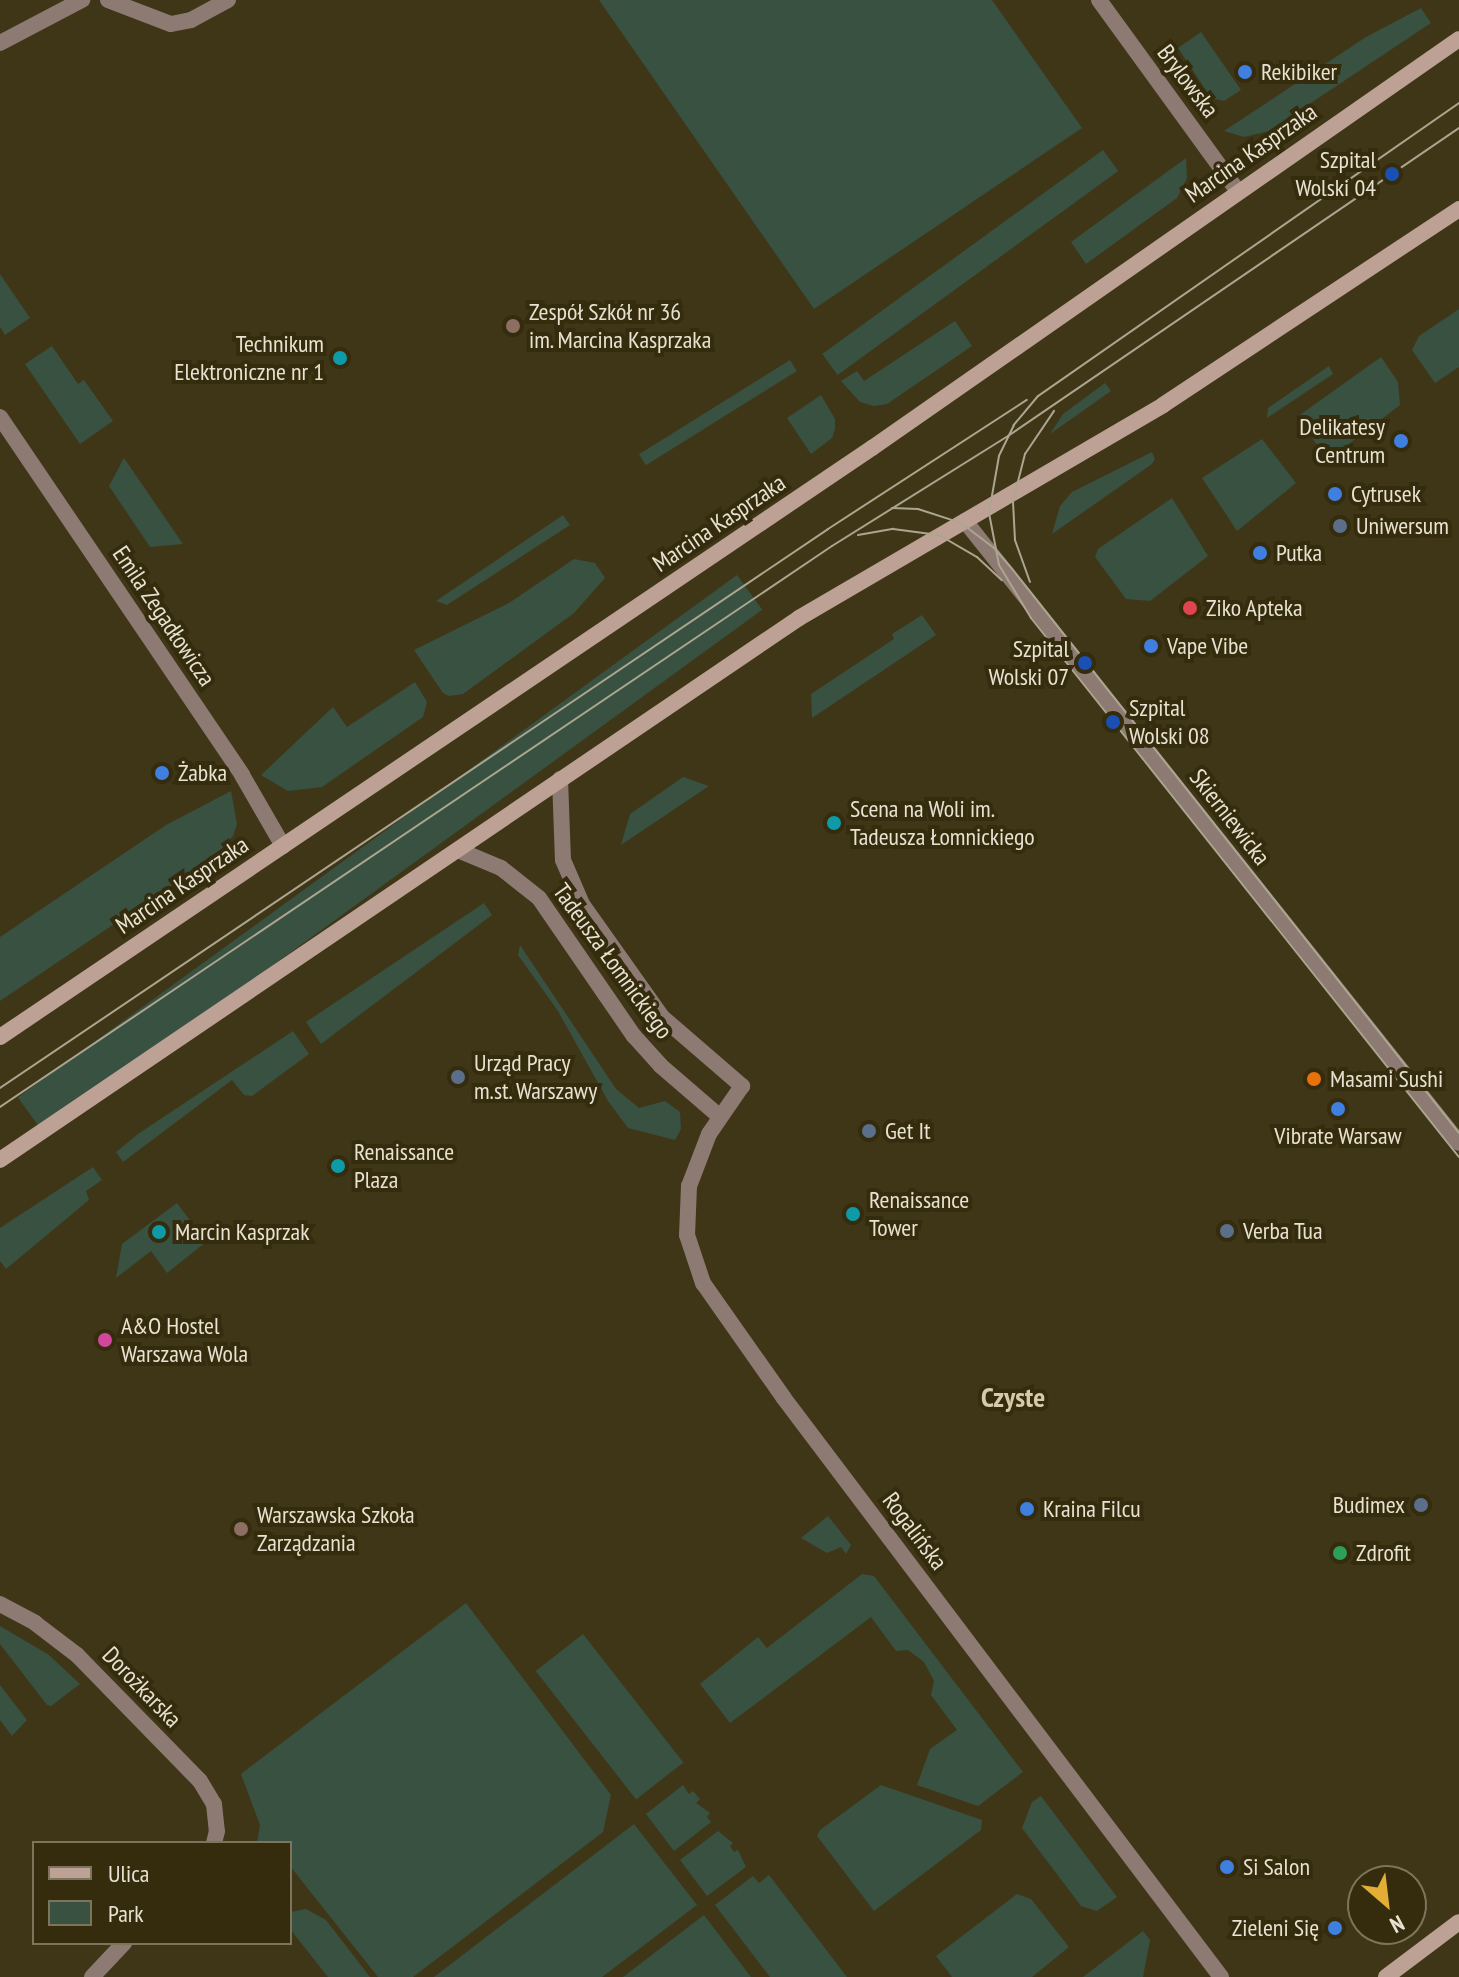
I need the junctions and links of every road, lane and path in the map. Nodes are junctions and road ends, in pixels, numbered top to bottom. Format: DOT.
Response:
graph roads {
  1 [pos="82,0"];
  2 [pos="108,0"];
  3 [pos="228,0"];
  4 [pos="1099,0"];
  5 [pos="1459,39"];
  6 [pos="0,43"];
  7 [pos="1238,191"];
  8 [pos="1459,209"];
  9 [pos="0,417"];
  10 [pos="965,521"];
  11 [pos="560,779"];
  12 [pos="283,846"];
  13 [pos="458,850"];
  14 [pos="0,1037"];
  15 [pos="742,1086"];
  16 [pos="719,1116"];
  17 [pos="1459,1143"];
  18 [pos="0,1160"];
  19 [pos="0,1604"];
  20 [pos="215,1837"];
  21 [pos="1459,1922"];
  22 [pos="122,1945"];
  23 [pos="92,1977"];
  24 [pos="1221,1977"];
  25 [pos="1386,1977"];
  1 -- 6 [label="street"];
  2 -- 3 [label="street"];
  4 -- 7 [label="street, Brylowska"];
  5 -- 7 [label="main road, Marcina Kasprzaka"];
  7 -- 12 [label="main road, Marcina Kasprzaka"];
  8 -- 10 [label="main road"];
  9 -- 12 [label="street, Emila Zegadłowicza"];
  10 -- 11 [label="main road"];
  10 -- 17 [label="street, Skierniewicka"];
  11 -- 13 [label="main road"];
  11 -- 15 [label="street, Tadeusza Łomnickiego"];
  12 -- 14 [label="main road, Marcina Kasprzaka"];
  13 -- 16 [label="street, Tadeusza Łomnickiego"];
  13 -- 18 [label="main road"];
  15 -- 16 [label="street, Rogalińska"];
  16 -- 24 [label="street, Rogalińska"];
  19 -- 20 [label="street, Dorożkarska"];
  21 -- 25 [label="main road"];
  22 -- 23 [label="street"];
}
